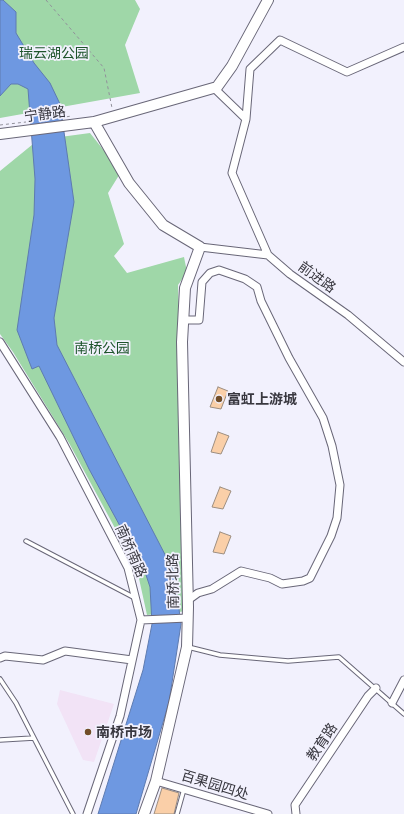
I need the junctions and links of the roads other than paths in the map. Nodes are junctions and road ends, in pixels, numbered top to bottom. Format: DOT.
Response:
graph roads {
  1 [pos="268,0"];
  2 [pos="404,47"];
  3 [pos="214,88"];
  4 [pos="246,119"];
  5 [pos="94,122"];
  6 [pos="0,134"];
  7 [pos="200,247"];
  8 [pos="268,254"];
  9 [pos="184,320"];
  10 [pos="0,342"];
  11 [pos="404,362"];
  12 [pos="26,541"];
  13 [pos="136,598"];
  14 [pos="190,602"];
  15 [pos="188,618"];
  16 [pos="141,620"];
  17 [pos="187,647"];
  18 [pos="0,658"];
  19 [pos="132,660"];
  20 [pos="0,679"];
  21 [pos="404,680"];
  22 [pos="376,688"];
  23 [pos="392,703"];
  24 [pos="404,714"];
  25 [pos="34,738"];
  26 [pos="0,740"];
  27 [pos="156,781"];
  28 [pos="184,789"];
  29 [pos="73,814"];
  30 [pos="87,814"];
  31 [pos="144,814"];
  32 [pos="177,814"];
  33 [pos="268,814"];
  34 [pos="296,814"];
  1 -- 3 [label="street"];
  2 -- 4 [label="street"];
  3 -- 4 [label="street"];
  3 -- 5 [label="street, 宁静路"];
  4 -- 8 [label="street"];
  5 -- 6 [label="street, 宁静路"];
  5 -- 7 [label="street"];
  7 -- 8 [label="street"];
  7 -- 9 [label="street, 南桥北路"];
  8 -- 11 [label="street, 前进路"];
  9 -- 14 [label="street, 南桥北路"];
  9 -- 14 [label="street"];
  10 -- 13 [label="street, 南桥南路"];
  12 -- 13 [label="lane"];
  13 -- 16 [label="street, 南桥南路"];
  14 -- 15 [label="street, 南桥北路"];
  15 -- 16 [label="street"];
  15 -- 17 [label="street, 南桥北路"];
  16 -- 19 [label="street, 南桥南路"];
  17 -- 22 [label="lane"];
  17 -- 27 [label="street, 南桥北路"];
  18 -- 19 [label="street"];
  19 -- 30 [label="street, 南桥南路"];
  20 -- 25 [label="lane"];
  21 -- 23 [label="street"];
  22 -- 23 [label="lane"];
  22 -- 34 [label="street, 教育路"];
  23 -- 24 [label="lane"];
  25 -- 26 [label="lane"];
  25 -- 29 [label="lane"];
  27 -- 28 [label="street, 百果园四处"];
  27 -- 31 [label="street, 南桥北路"];
  28 -- 32 [label="lane"];
  28 -- 33 [label="street, 百果园四处"];
}
